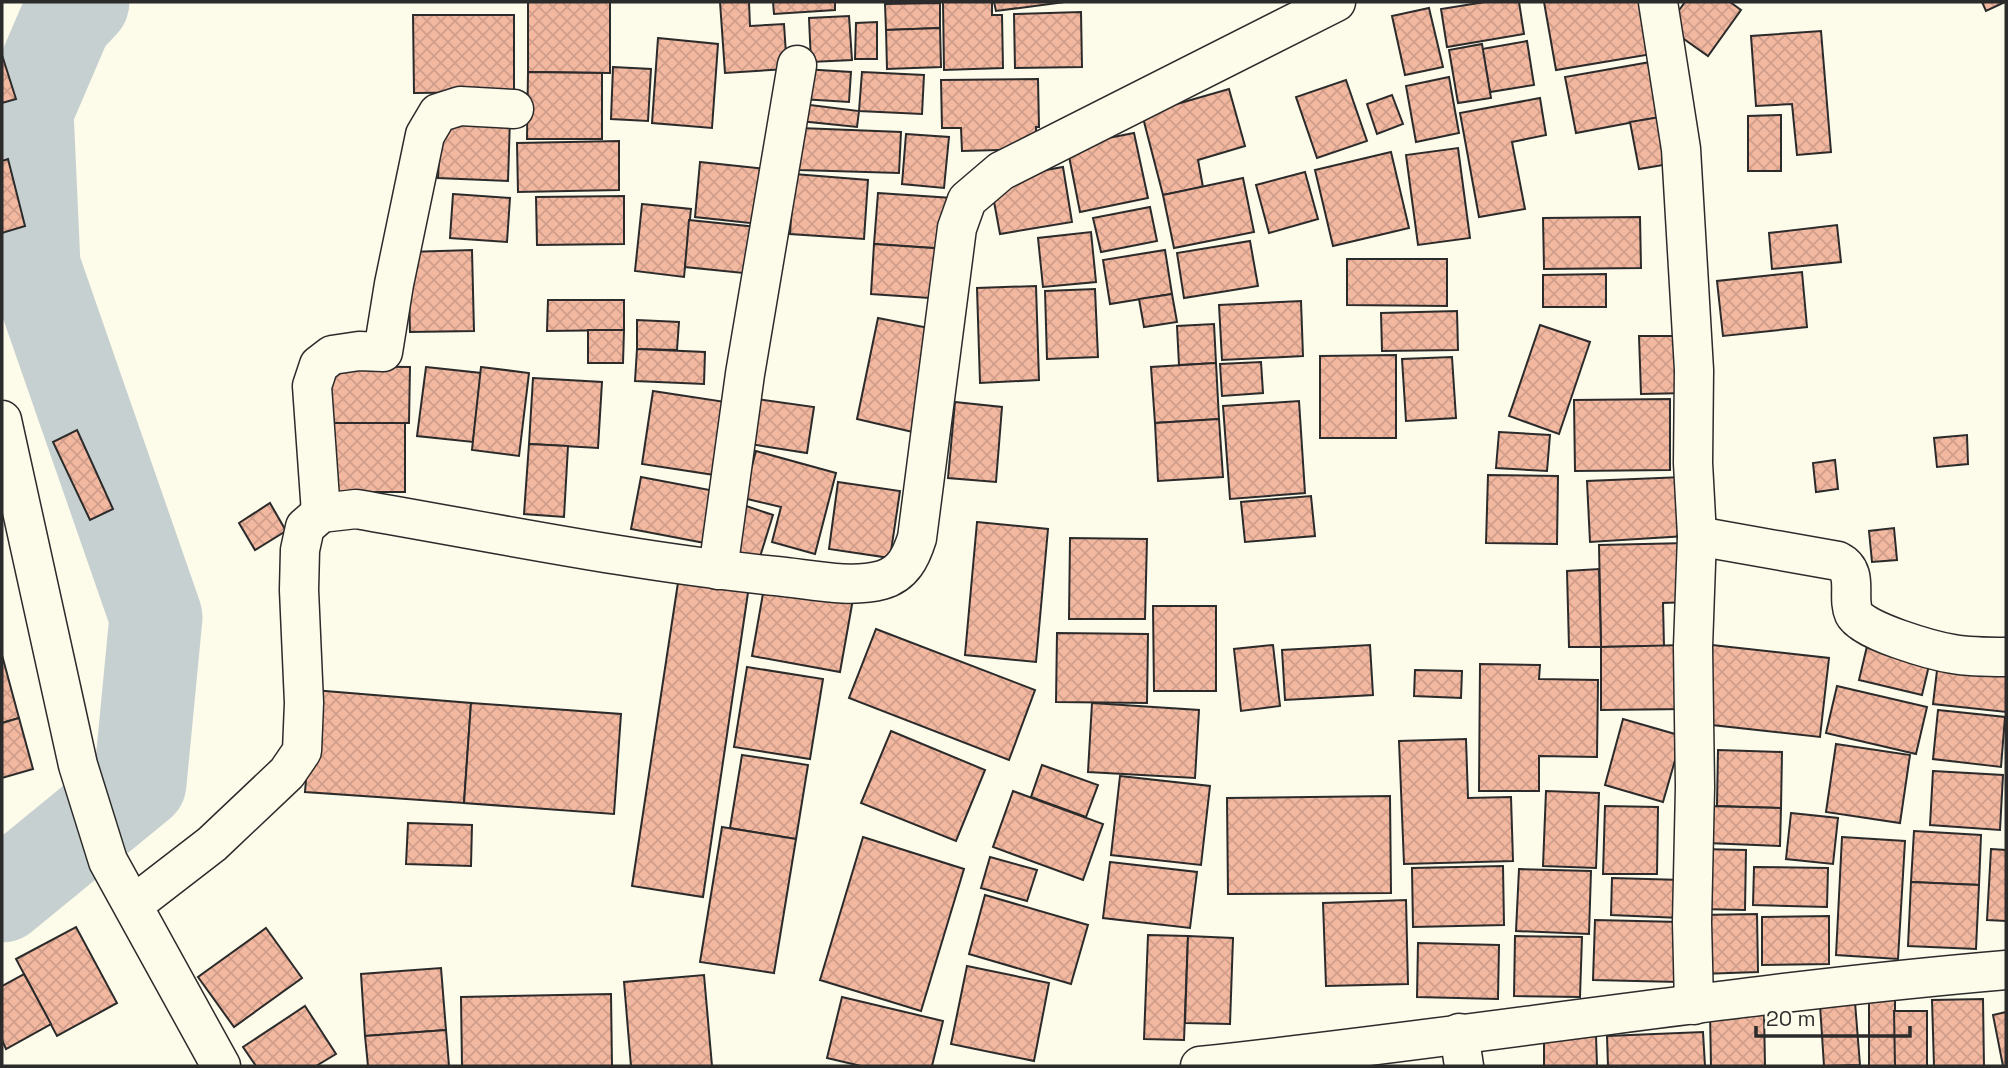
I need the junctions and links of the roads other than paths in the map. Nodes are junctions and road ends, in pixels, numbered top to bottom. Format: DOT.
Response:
graph roads {
  1 [pos="1335,2"];
  2 [pos="1658,2"];
  3 [pos="797,65"];
  4 [pos="514,109"];
  5 [pos="2,420"];
  6 [pos="321,513"];
  7 [pos="1697,536"];
  8 [pos="718,570"];
  9 [pos="2006,657"];
  10 [pos="133,905"];
  11 [pos="2006,970"];
  12 [pos="1694,1005"];
  13 [pos="1462,1050"];
  14 [pos="221,1066"];
  15 [pos="1200,1066"];
  1 -- 8 [label="street"];
  2 -- 7 [label="street"];
  3 -- 8 [label="street"];
  4 -- 6 [label="street"];
  5 -- 10 [label="street"];
  6 -- 8 [label="street"];
  6 -- 10 [label="street"];
  7 -- 9 [label="street"];
  7 -- 12 [label="street"];
  10 -- 14 [label="street"];
  11 -- 12 [label="street"];
  12 -- 13 [label="street"];
  13 -- 15 [label="street"];
}
